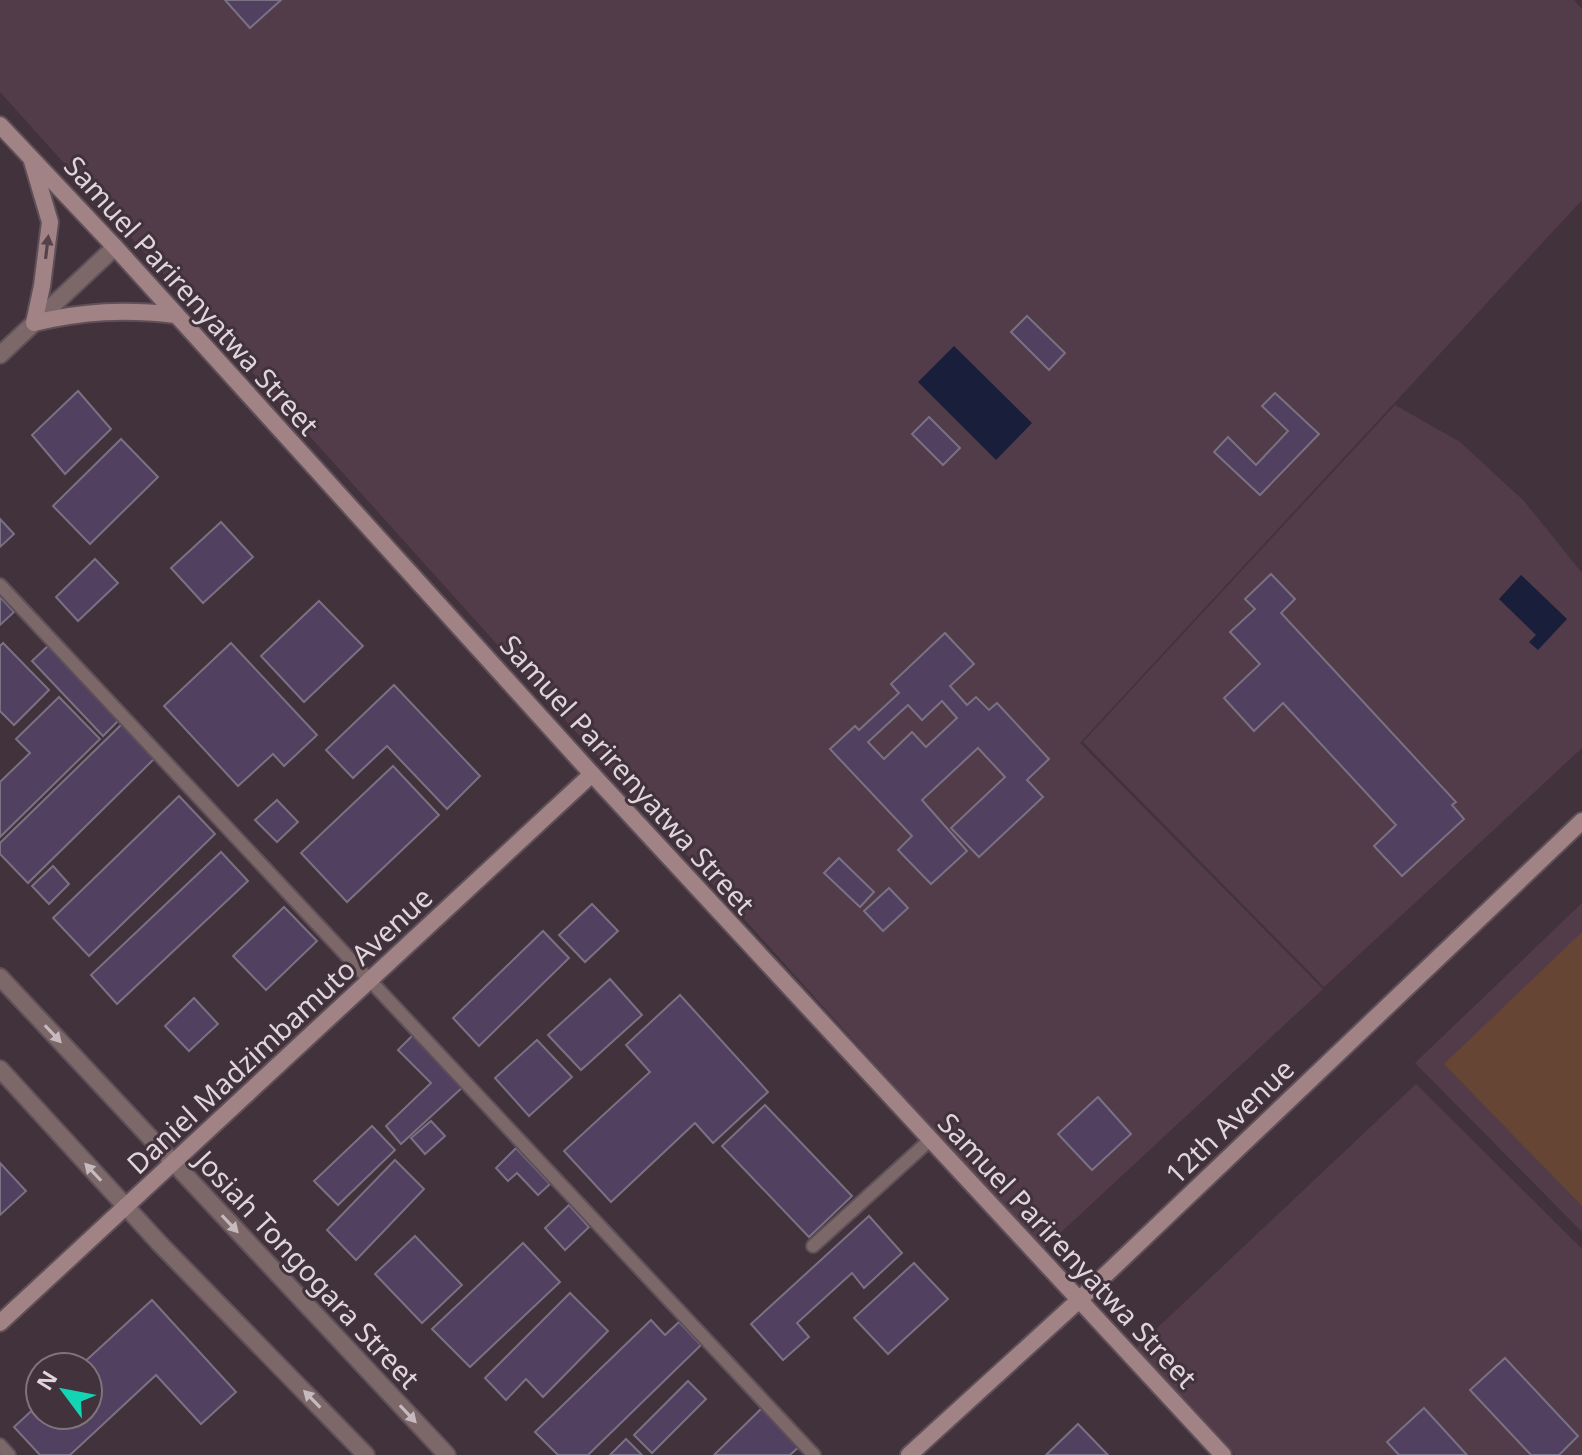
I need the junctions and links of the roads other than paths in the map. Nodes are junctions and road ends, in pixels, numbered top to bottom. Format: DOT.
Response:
graph roads {
  1 [pos="0,125"];
  2 [pos="30,157"];
  3 [pos="115,247"];
  4 [pos="176,315"];
  5 [pos="34,323"];
  6 [pos="0,355"];
  7 [pos="0,585"];
  8 [pos="592,774"];
  9 [pos="1582,821"];
  10 [pos="0,977"];
  11 [pos="371,980"];
  12 [pos="0,1069"];
  13 [pos="930,1140"];
  14 [pos="173,1163"];
  15 [pos="126,1207"];
  16 [pos="813,1246"];
  17 [pos="1078,1301"];
  18 [pos="0,1323"];
  19 [pos="0,1445"];
  20 [pos="9,1455"];
  21 [pos="366,1455"];
  22 [pos="447,1455"];
  23 [pos="814,1455"];
  24 [pos="909,1455"];
  25 [pos="1223,1455"];
  1 -- 2 [label="street, Samuel Parirenyatwa Street"];
  2 -- 3 [label="street, Samuel Parirenyatwa Street"];
  5 -- 2 [label="street, one-way"];
  3 -- 4 [label="street, Samuel Parirenyatwa Street"];
  3 -- 5 [label="street"];
  4 -- 5 [label="street"];
  4 -- 8 [label="street, Samuel Parirenyatwa Street"];
  5 -- 6 [label="street"];
  7 -- 11 [label="lane"];
  8 -- 11 [label="street, Daniel Madzimbamuto Avenue"];
  8 -- 13 [label="street, Samuel Parirenyatwa Street"];
  9 -- 17 [label="street, 12th Avenue"];
  10 -- 14 [label="street, Josiah Tongogara Street, one-way"];
  11 -- 14 [label="street, Daniel Madzimbamuto Avenue"];
  11 -- 23 [label="lane"];
  15 -- 12 [label="street, one-way"];
  13 -- 16 [label="lane"];
  13 -- 17 [label="street, Samuel Parirenyatwa Street"];
  14 -- 15 [label="street, Daniel Madzimbamuto Avenue"];
  14 -- 22 [label="street, Josiah Tongogara Street, one-way"];
  15 -- 18 [label="street, Daniel Madzimbamuto Avenue"];
  21 -- 15 [label="street, one-way"];
  17 -- 24 [label="street, 12th Avenue"];
  17 -- 25 [label="street, Samuel Parirenyatwa Street"];
  19 -- 20 [label="lane"];
}
